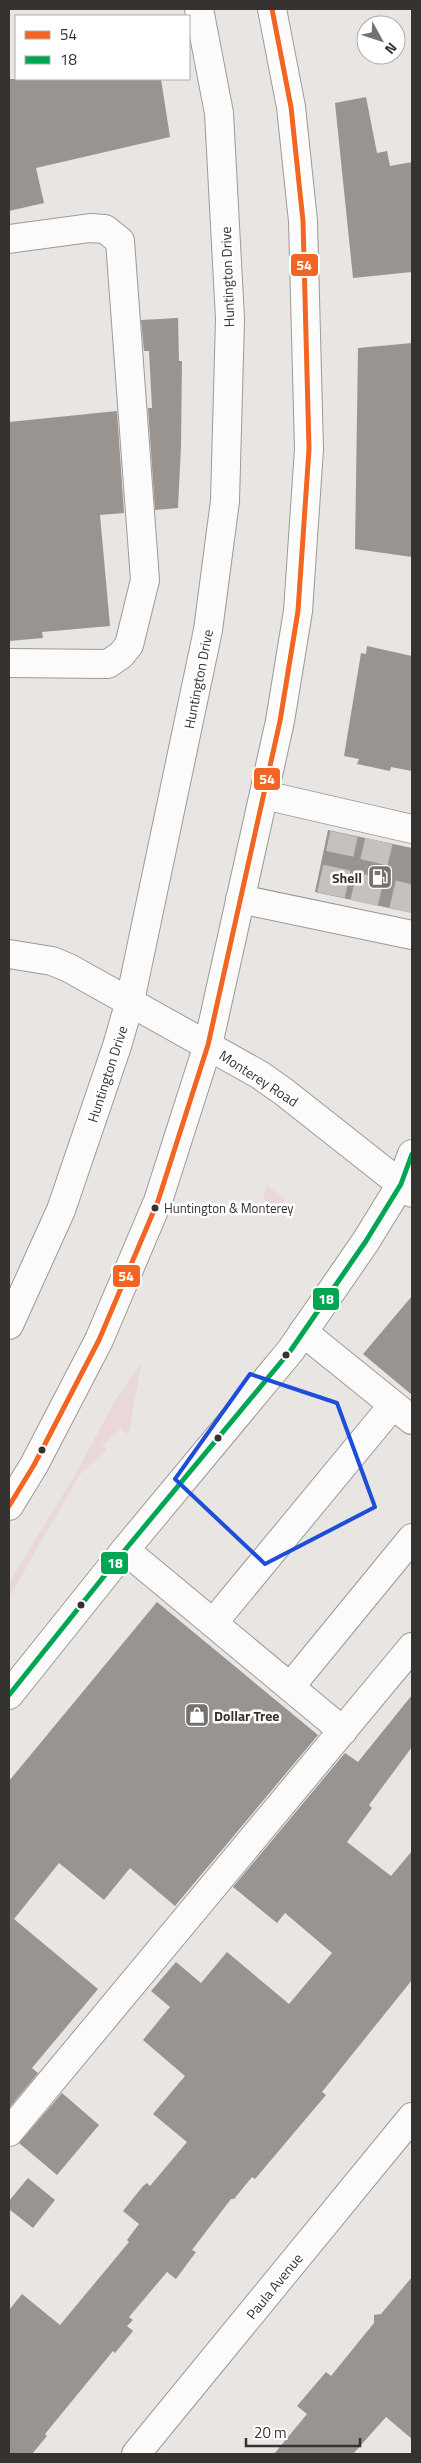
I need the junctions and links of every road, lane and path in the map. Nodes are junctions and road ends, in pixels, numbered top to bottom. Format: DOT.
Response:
graph roads {
  1 [pos="199,9"];
  2 [pos="272,9"];
  3 [pos="9,239"];
  4 [pos="9,662"];
  5 [pos="264,795"];
  6 [pos="412,829"];
  7 [pos="240,899"];
  8 [pos="405,926"];
  9 [pos="9,954"];
  10 [pos="130,1001"];
  11 [pos="208,1045"];
  12 [pos="412,1154"];
  13 [pos="408,1184"];
  14 [pos="9,1325"];
  15 [pos="304,1332"];
  16 [pos="403,1412"];
  17 [pos="9,1506"];
  18 [pos="412,1538"];
  19 [pos="125,1550"];
  20 [pos="213,1623"];
  21 [pos="412,1647"];
  22 [pos="290,1687"];
  23 [pos="9,1695"];
  24 [pos="343,1731"];
  25 [pos="412,2117"];
  26 [pos="9,2132"];
  27 [pos="146,2450"];
  1 -- 10 [label="main road, Huntington Drive"];
  2 -- 5 [label="main road"];
  3 -- 4 [label="main road"];
  5 -- 6 [label="main road"];
  5 -- 7 [label="main road"];
  7 -- 8 [label="main road"];
  7 -- 11 [label="main road"];
  9 -- 10 [label="main road, Monterey Road"];
  10 -- 11 [label="main road, Monterey Road"];
  10 -- 14 [label="main road, Huntington Drive"];
  11 -- 13 [label="main road, Monterey Road"];
  11 -- 17 [label="main road"];
  12 -- 13 [label="main road"];
  13 -- 15 [label="main road"];
  15 -- 16 [label="main road"];
  15 -- 19 [label="main road"];
  16 -- 20 [label="main road"];
  18 -- 22 [label="main road"];
  19 -- 20 [label="main road"];
  19 -- 23 [label="main road"];
  20 -- 22 [label="main road"];
  21 -- 24 [label="main road"];
  22 -- 24 [label="main road"];
  24 -- 26 [label="main road"];
  25 -- 27 [label="main road, Paula Avenue"];
}
